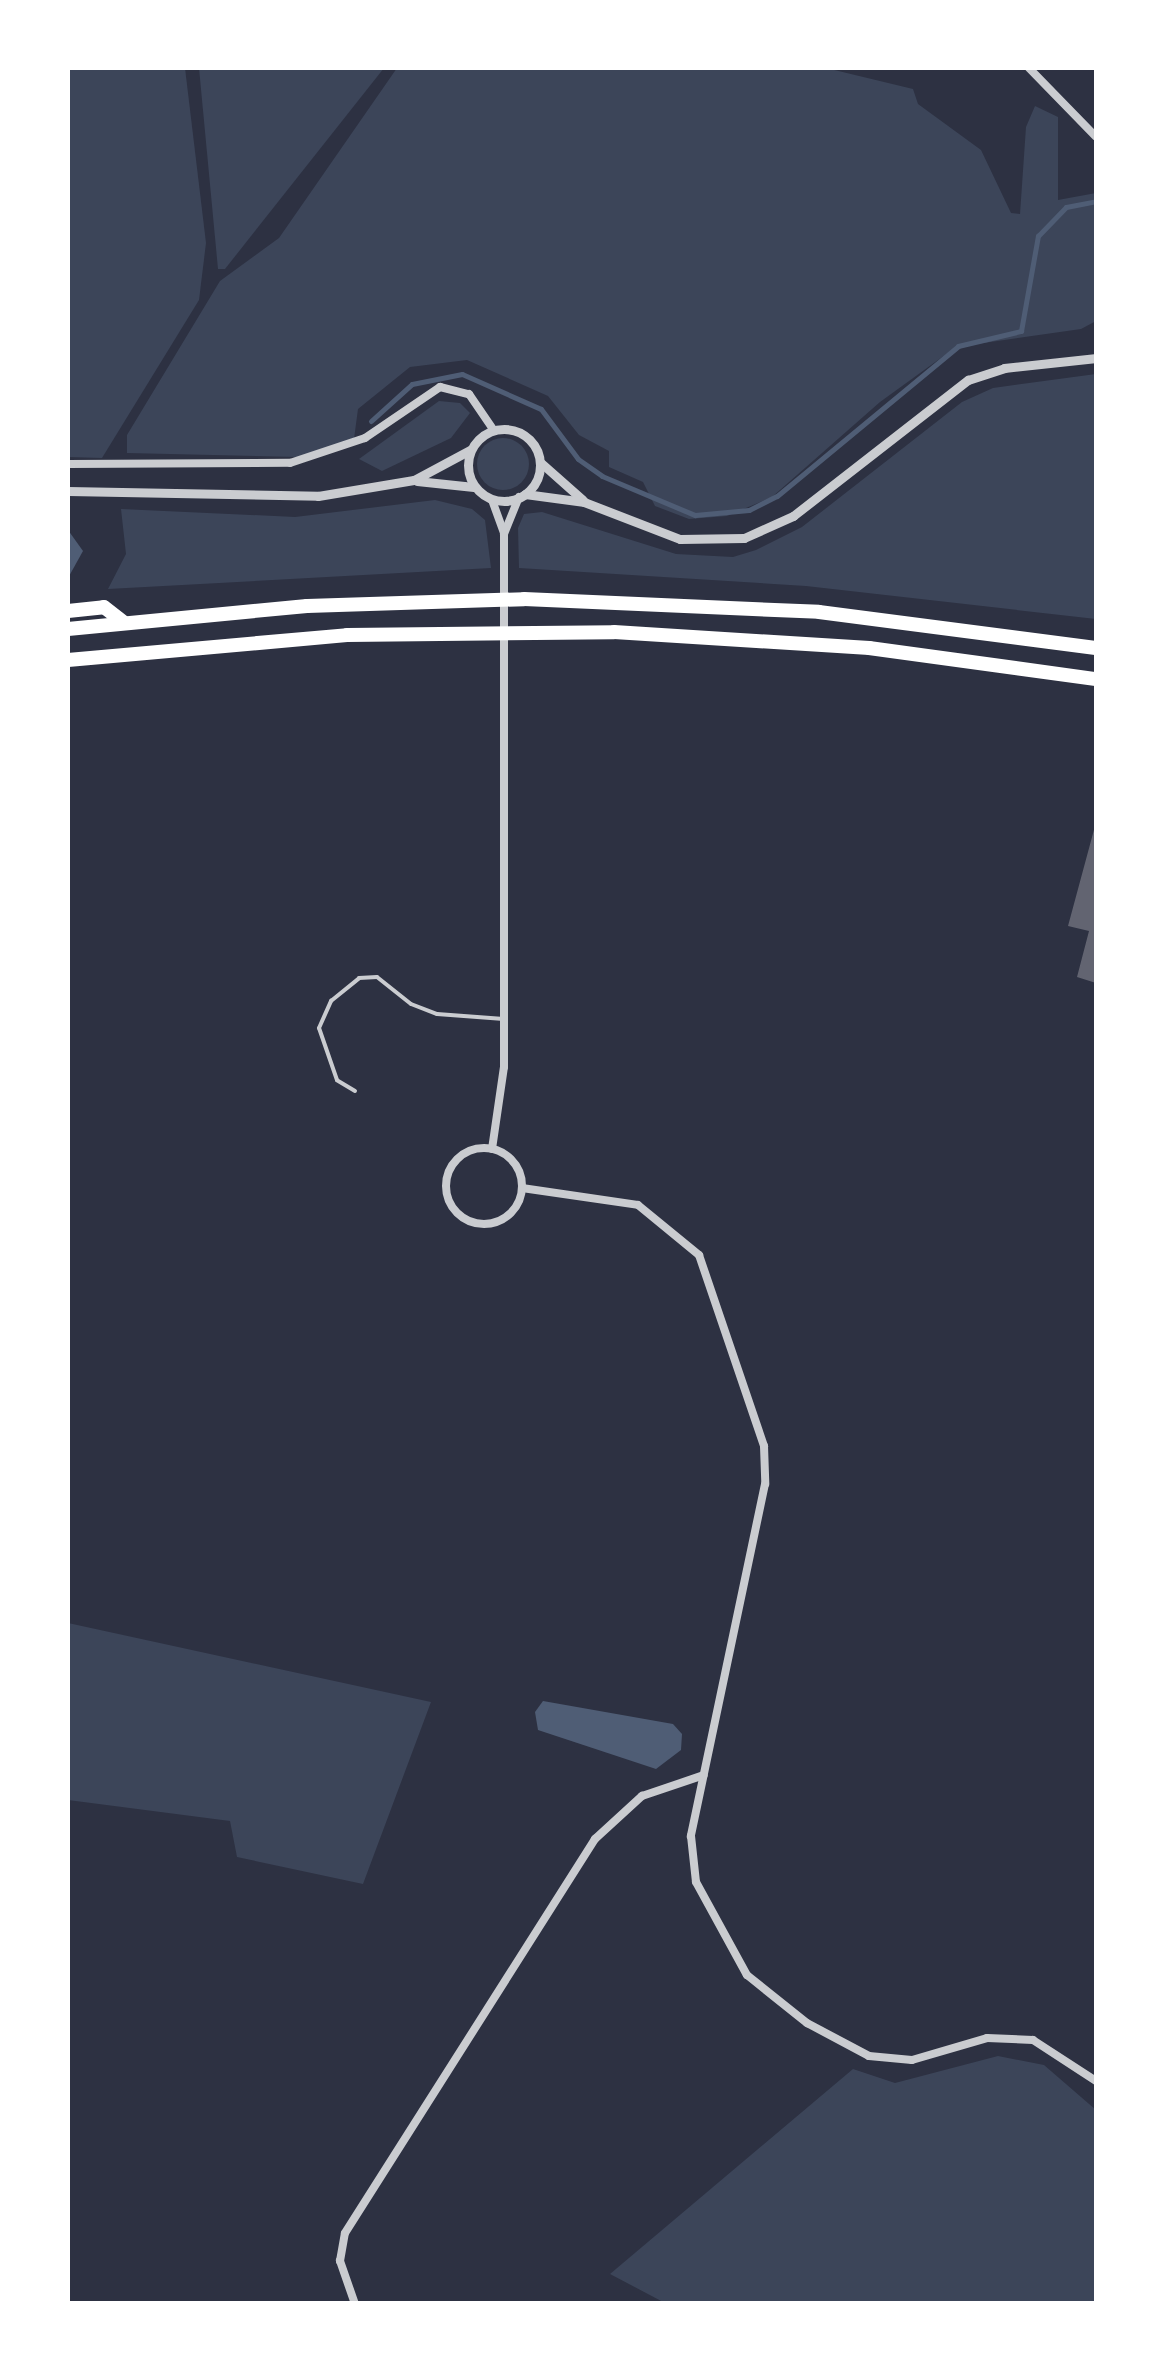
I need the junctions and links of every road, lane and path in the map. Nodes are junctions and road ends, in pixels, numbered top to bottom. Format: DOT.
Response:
graph roads {
  1 [pos="1029,68"];
  2 [pos="1096,136"];
  3 [pos="1096,358"];
  4 [pos="493,430"];
  5 [pos="470,450"];
  6 [pos="540,462"];
  7 [pos="68,464"];
  8 [pos="414,480"];
  9 [pos="474,487"];
  10 [pos="68,491"];
  11 [pos="522,496"];
  12 [pos="492,500"];
  13 [pos="584,502"];
  14 [pos="504,534"];
  15 [pos="68,611"];
  16 [pos="123,622"];
  17 [pos="68,629"];
  18 [pos="1096,648"];
  19 [pos="68,660"];
  20 [pos="1096,679"];
  21 [pos="504,1019"];
  22 [pos="355,1090"];
  23 [pos="492,1149"];
  24 [pos="522,1188"];
  25 [pos="704,1775"];
  26 [pos="1096,2081"];
  27 [pos="356,2304"];
  1 -- 2 [label="street"];
  3 -- 13 [label="street"];
  4 -- 5 [label="street"];
  4 -- 6 [label="street"];
  4 -- 7 [label="street"];
  5 -- 8 [label="street"];
  5 -- 9 [label="street"];
  6 -- 11 [label="street"];
  6 -- 13 [label="street"];
  8 -- 9 [label="street"];
  8 -- 10 [label="street"];
  9 -- 12 [label="street"];
  11 -- 12 [label="street"];
  11 -- 13 [label="street"];
  11 -- 14 [label="street"];
  12 -- 14 [label="street"];
  14 -- 21 [label="street"];
  15 -- 16 [label="highway"];
  16 -- 17 [label="highway"];
  16 -- 18 [label="highway"];
  19 -- 20 [label="highway"];
  21 -- 22 [label="lane"];
  21 -- 23 [label="street"];
  23 -- 24 [label="street"];
  23 -- 24 [label="street"];
  24 -- 25 [label="street"];
  25 -- 26 [label="street"];
  25 -- 27 [label="street"];
}
